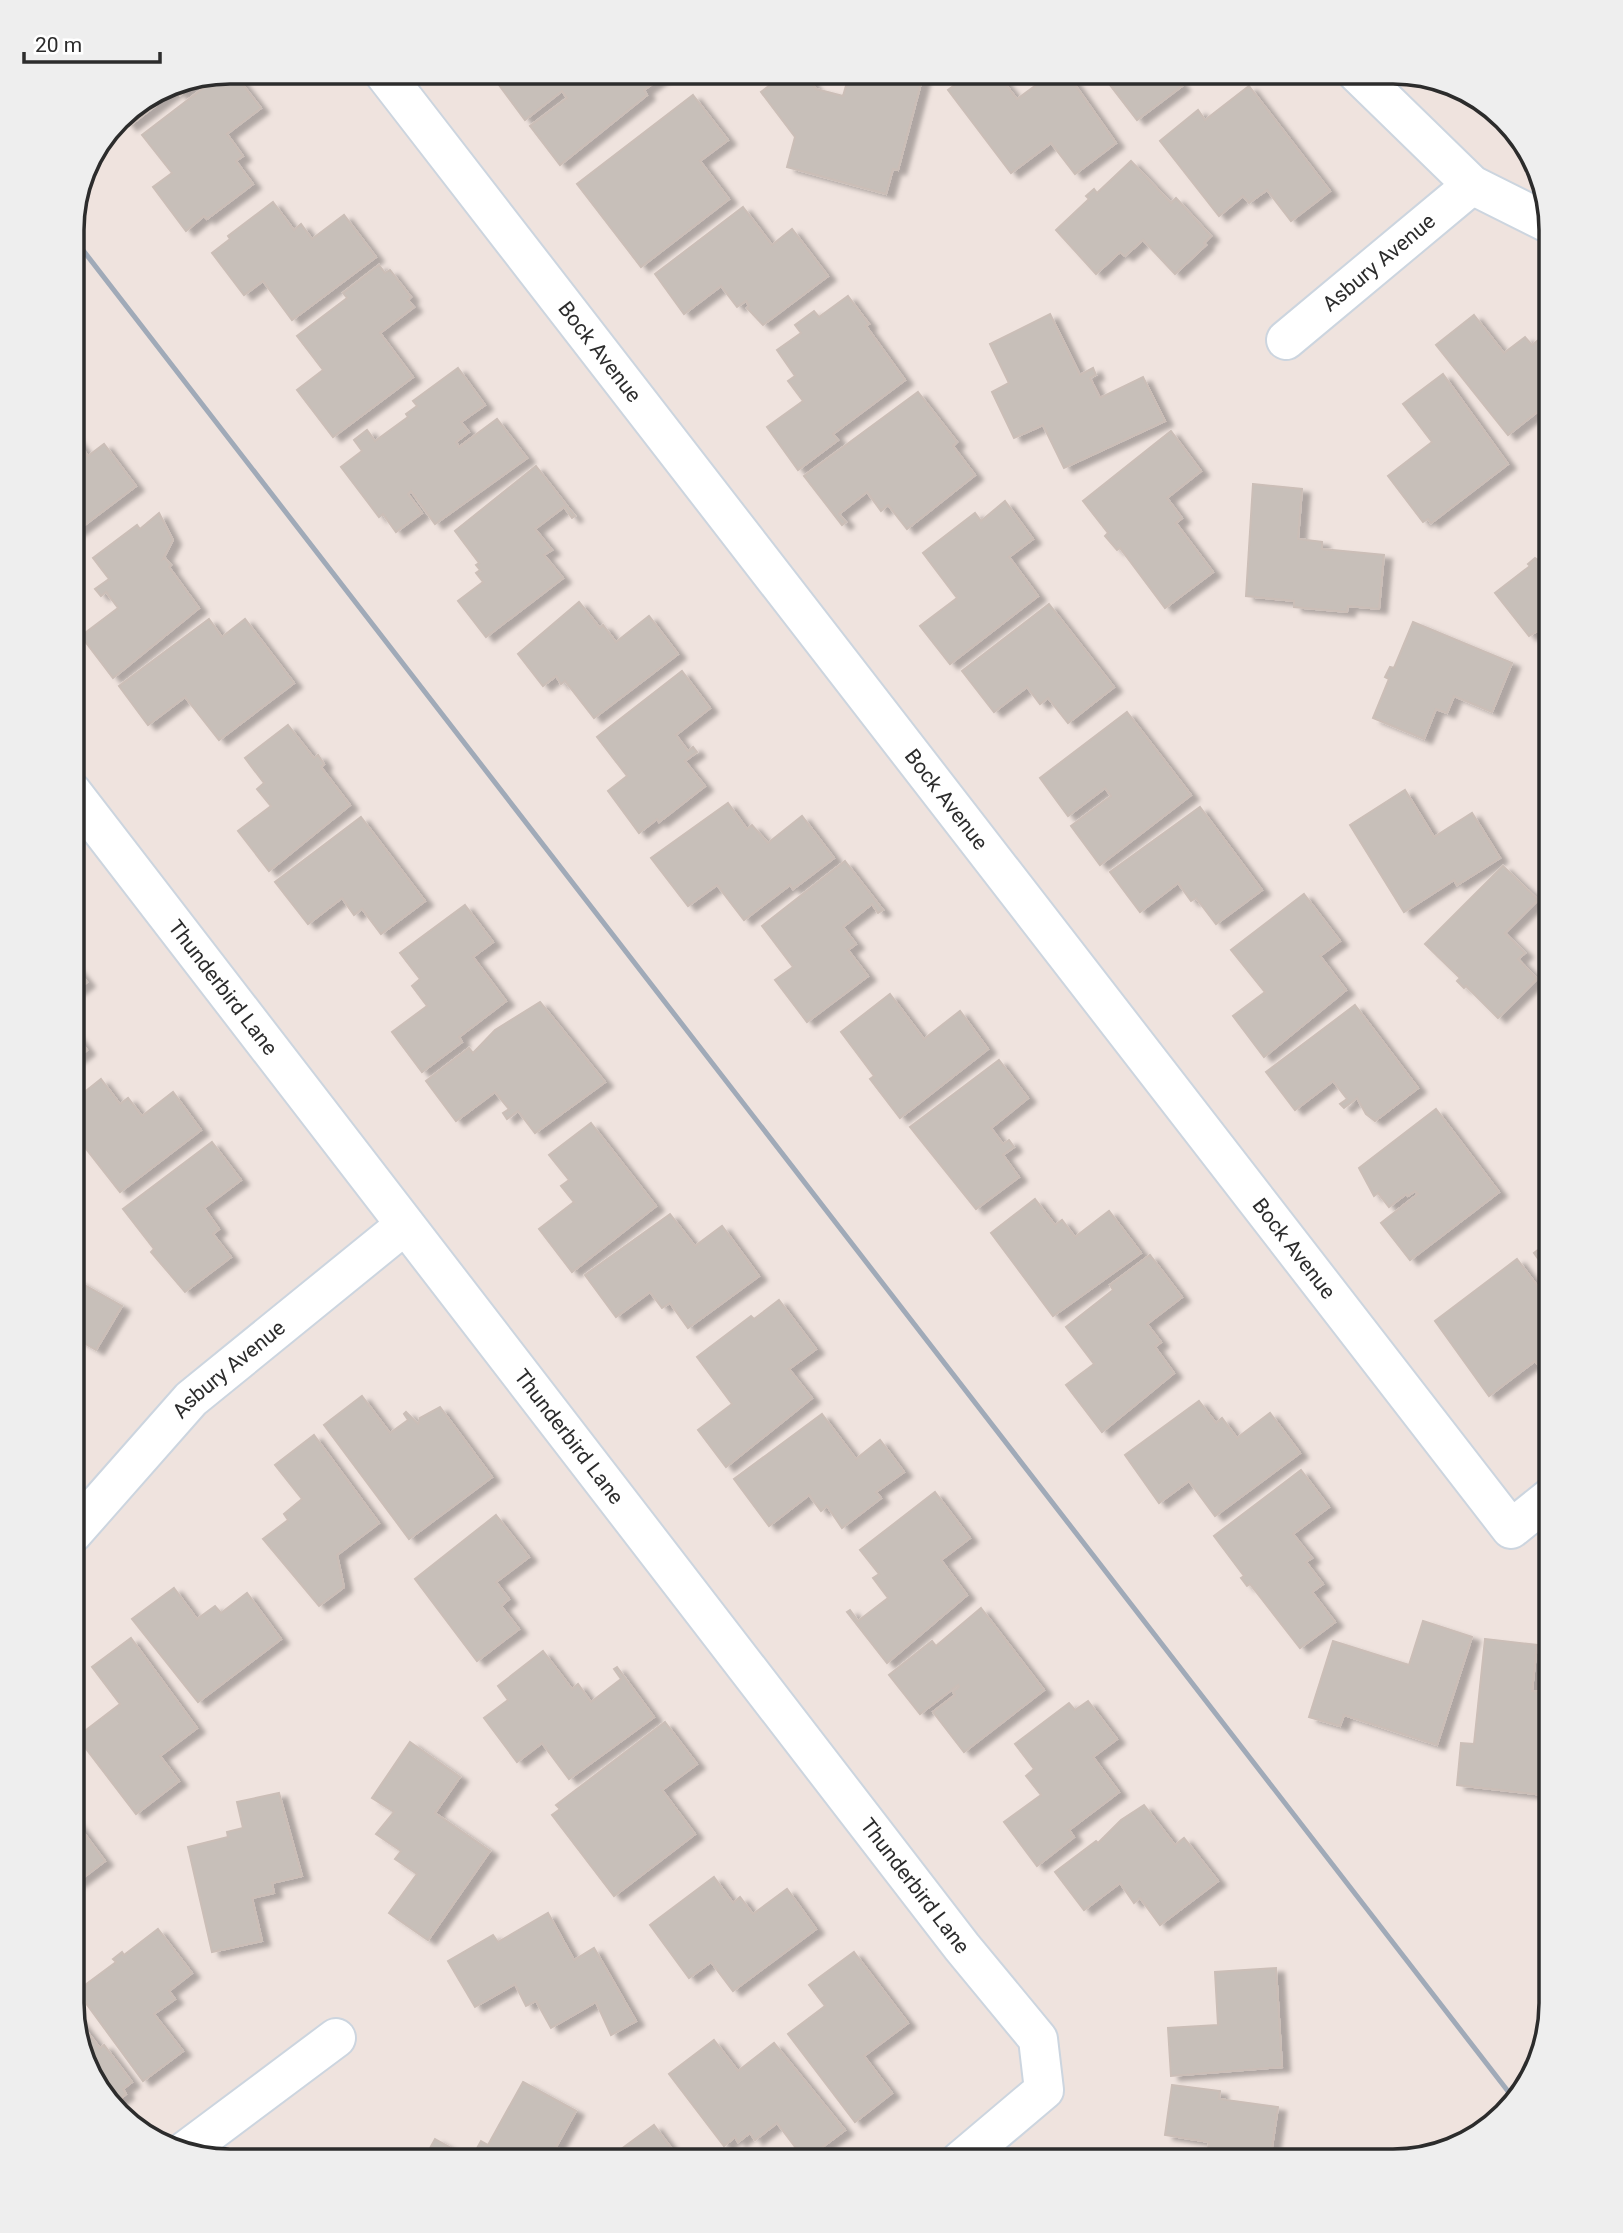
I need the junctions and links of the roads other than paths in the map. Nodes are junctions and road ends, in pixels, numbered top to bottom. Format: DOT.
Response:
graph roads {
  1 [pos="392,84"];
  2 [pos="1368,84"];
  3 [pos="1472,185"];
  4 [pos="1538,218"];
  5 [pos="1286,340"];
  6 [pos="84,808"];
  7 [pos="405,1225"];
  8 [pos="1539,1507"];
  9 [pos="84,1520"];
  10 [pos="336,2038"];
  11 [pos="194,2144"];
  12 [pos="974,2149"];
  1 -- 8 [label="street, Bock Avenue"];
  2 -- 3 [label="street"];
  3 -- 4 [label="street"];
  3 -- 5 [label="street, Asbury Avenue"];
  6 -- 7 [label="street, Thunderbird Lane"];
  7 -- 9 [label="street, Asbury Avenue"];
  7 -- 12 [label="street, Thunderbird Lane"];
  10 -- 11 [label="street"];
}
